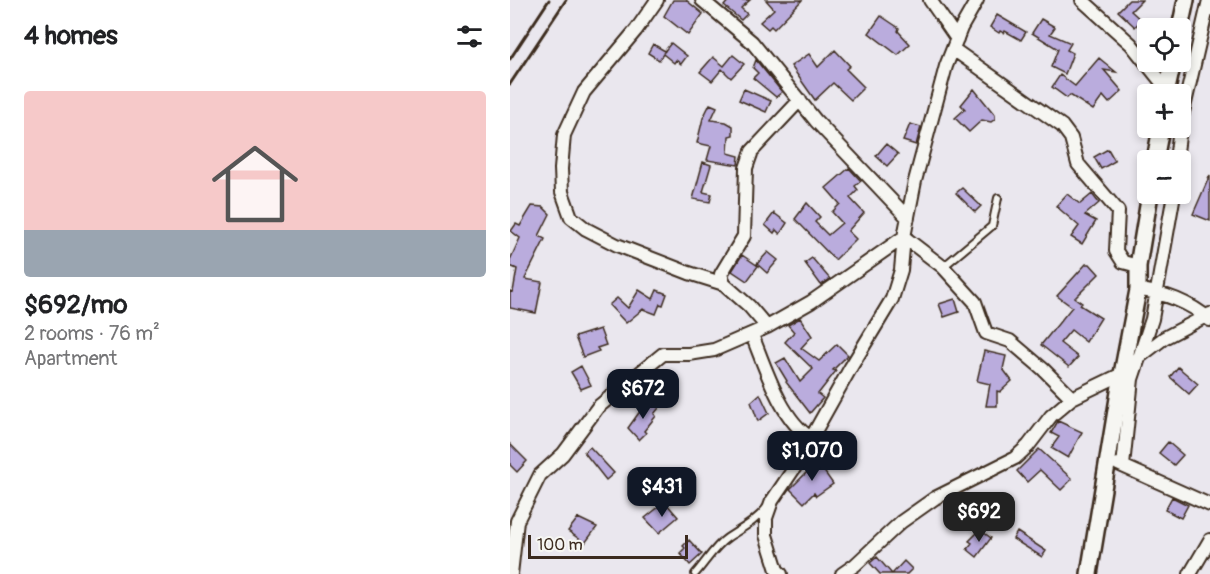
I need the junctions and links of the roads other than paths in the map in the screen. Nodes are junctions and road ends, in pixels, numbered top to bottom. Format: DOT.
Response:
graph roads {
  1 [pos="657,0"];
  2 [pos="702,0"];
  3 [pos="930,0"];
  4 [pos="977,0"];
  5 [pos="1082,0"];
  6 [pos="1186,0"];
  7 [pos="1209,1"];
  8 [pos="1182,18"];
  9 [pos="955,44"];
  10 [pos="1161,84"];
  11 [pos="1190,84"];
  12 [pos="800,100"];
  13 [pos="998,198"];
  14 [pos="1148,204"];
  15 [pos="1172,204"];
  16 [pos="908,218"];
  17 [pos="904,237"];
  18 [pos="1138,266"];
  19 [pos="944,267"];
  20 [pos="724,284"];
  21 [pos="1138,290"];
  22 [pos="1157,292"];
  23 [pos="1209,317"];
  24 [pos="767,327"];
  25 [pos="752,335"];
  26 [pos="1138,358"];
  27 [pos="1122,374"];
  28 [pos="1072,398"];
  29 [pos="812,438"];
  30 [pos="1107,460"];
  31 [pos="1123,466"];
  32 [pos="772,501"];
  33 [pos="1210,505"];
  34 [pos="1210,540"];
  35 [pos="511,574"];
  36 [pos="695,574"];
  37 [pos="781,574"];
  38 [pos="842,574"];
  39 [pos="1089,574"];
  40 [pos="1190,574"];
  1 -- 20 [label="street"];
  2 -- 12 [label="street"];
  3 -- 9 [label="street"];
  4 -- 9 [label="street"];
  5 -- 10 [label="street"];
  6 -- 8 [label="street"];
  7 -- 11 [label="street"];
  9 -- 16 [label="street"];
  9 -- 18 [label="street"];
  12 -- 16 [label="street"];
  12 -- 20 [label="street"];
  13 -- 19 [label="lane"];
  14 -- 18 [label="street"];
  15 -- 22 [label="street"];
  16 -- 17 [label="street"];
  17 -- 19 [label="street"];
  17 -- 24 [label="street"];
  17 -- 29 [label="street"];
  18 -- 21 [label="street"];
  19 -- 28 [label="street"];
  20 -- 24 [label="street"];
  21 -- 22 [label="street"];
  21 -- 27 [label="street"];
  22 -- 23 [label="street"];
  22 -- 26 [label="street"];
  23 -- 26 [label="street"];
  24 -- 25 [label="street"];
  25 -- 29 [label="street"];
  25 -- 35 [label="street"];
  26 -- 27 [label="street"];
  26 -- 31 [label="street"];
  27 -- 28 [label="street"];
  27 -- 30 [label="street"];
  28 -- 38 [label="street"];
  29 -- 32 [label="street"];
  30 -- 31 [label="street"];
  30 -- 39 [label="street"];
  31 -- 33 [label="street"];
  32 -- 36 [label="lane"];
  32 -- 37 [label="street"];
  34 -- 40 [label="street"];
}
